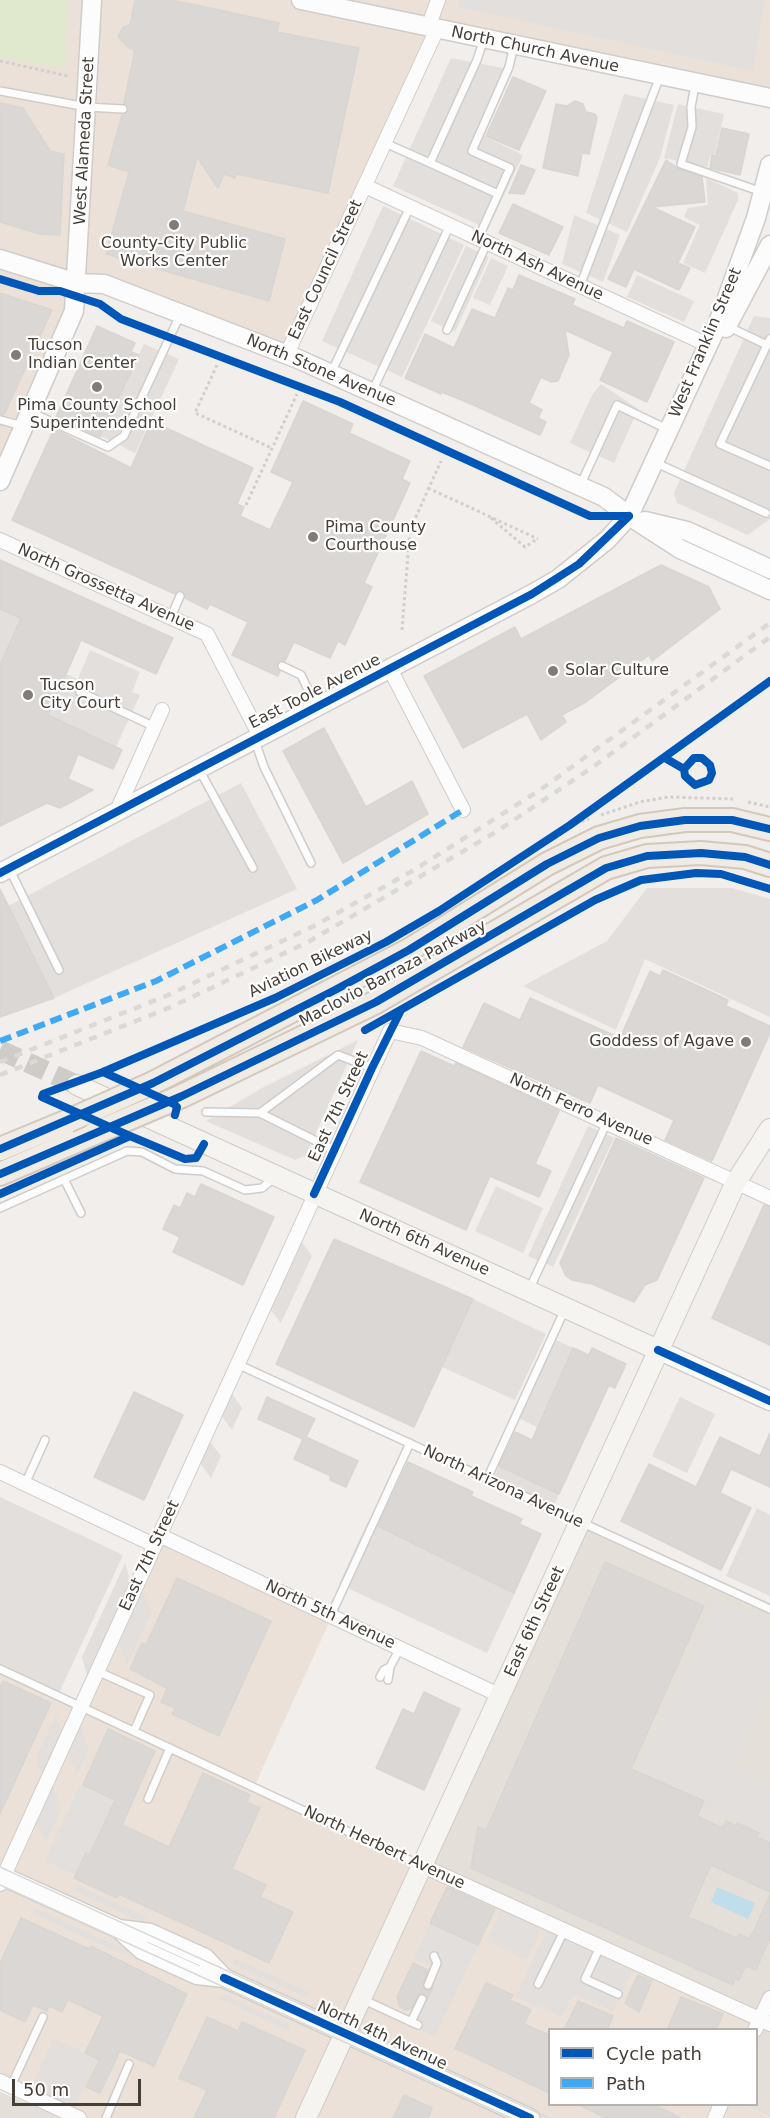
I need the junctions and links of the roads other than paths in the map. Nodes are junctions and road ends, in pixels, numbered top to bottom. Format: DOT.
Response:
graph roads {
  1 [pos="92,0"];
  2 [pos="301,0"];
  3 [pos="438,0"];
  4 [pos="332,3"];
  5 [pos="433,29"];
  6 [pos="483,39"];
  7 [pos="514,45"];
  8 [pos="660,76"];
  9 [pos="696,82"];
  10 [pos="0,91"];
  11 [pos="770,98"];
  12 [pos="87,107"];
  13 [pos="123,109"];
  14 [pos="385,143"];
  15 [pos="430,163"];
  16 [pos="770,165"];
  17 [pos="366,186"];
  18 [pos="763,192"];
  19 [pos="498,194"];
  20 [pos="410,207"];
  21 [pos="450,225"];
  22 [pos="483,241"];
  23 [pos="770,245"];
  24 [pos="0,259"];
  25 [pos="77,283"];
  26 [pos="580,286"];
  27 [pos="181,313"];
  28 [pos="727,326"];
  29 [pos="447,330"];
  30 [pos="768,342"];
  31 [pos="708,345"];
  32 [pos="287,354"];
  33 [pos="330,373"];
  34 [pos="372,392"];
  35 [pos="682,401"];
  36 [pos="27,419"];
  37 [pos="0,420"];
  38 [pos="669,430"];
  39 [pos="654,462"];
  40 [pos="770,466"];
  41 [pos="0,481"];
  42 [pos="580,486"];
  43 [pos="766,513"];
  44 [pos="629,516"];
  45 [pos="0,540"];
  46 [pos="770,569"];
  47 [pos="770,591"];
  48 [pos="180,596"];
  49 [pos="171,617"];
  50 [pos="282,666"];
  51 [pos="390,669"];
  52 [pos="80,692"];
  53 [pos="317,706"];
  54 [pos="162,710"];
  55 [pos="155,727"];
  56 [pos="257,737"];
  57 [pos="199,768"];
  58 [pos="463,810"];
  59 [pos="117,813"];
  60 [pos="770,829"];
  61 [pos="311,863"];
  62 [pos="770,865"];
  63 [pos="253,868"];
  64 [pos="4,869"];
  65 [pos="59,970"];
  66 [pos="390,1031"];
  67 [pos="372,1068"];
  68 [pos="77,1085"];
  69 [pos="207,1112"];
  70 [pos="260,1113"];
  71 [pos="607,1122"];
  72 [pos="770,1129"];
  73 [pos="0,1149"];
  74 [pos="334,1150"];
  75 [pos="0,1174"];
  76 [pos="276,1176"];
  77 [pos="64,1179"];
  78 [pos="736,1182"];
  79 [pos="314,1194"];
  80 [pos="770,1198"];
  81 [pos="0,1208"];
  82 [pos="81,1213"];
  83 [pos="529,1290"];
  84 [pos="567,1307"];
  85 [pos="658,1350"];
  86 [pos="237,1364"];
  87 [pos="770,1401"];
  88 [pos="45,1440"];
  89 [pos="410,1443"];
  90 [pos="0,1473"];
  91 [pos="487,1479"];
  92 [pos="25,1484"];
  93 [pos="580,1523"];
  94 [pos="157,1540"];
  95 [pos="770,1608"];
  96 [pos="331,1615"];
  97 [pos="400,1648"];
  98 [pos="0,1669"];
  99 [pos="97,1671"];
  100 [pos="384,1679"];
  101 [pos="501,1696"];
  102 [pos="81,1706"];
  103 [pos="134,1731"];
  104 [pos="170,1748"];
  105 [pos="148,1799"];
  106 [pos="423,1866"];
  107 [pos="1,1879"];
  108 [pos="564,1931"];
  109 [pos="600,1947"];
  110 [pos="434,1956"];
  111 [pos="538,1984"];
  112 [pos="428,1985"];
  113 [pos="618,1995"];
  114 [pos="770,1998"];
  115 [pos="361,1999"];
  116 [pos="422,1999"];
  117 [pos="43,2017"];
  118 [pos="762,2024"];
  119 [pos="345,2033"];
  120 [pos="129,2064"];
  121 [pos="6,2084"];
  122 [pos="79,2118"];
  123 [pos="106,2118"];
  124 [pos="306,2118"];
  125 [pos="530,2118"];
  1 -- 12 [label="street, West Alameda Street"];
  2 -- 4 [label="street, North Church Avenue"];
  3 -- 5 [label="street, East Council Street"];
  4 -- 5 [label="street, North Church Avenue"];
  5 -- 6 [label="street, North Church Avenue"];
  5 -- 14 [label="street, East Council Street"];
  6 -- 7 [label="street, North Church Avenue"];
  6 -- 15 [label="lane"];
  7 -- 8 [label="street, North Church Avenue"];
  7 -- 19 [label="lane"];
  8 -- 9 [label="street, North Church Avenue"];
  8 -- 26 [label="lane"];
  9 -- 11 [label="street, North Church Avenue"];
  9 -- 18 [label="lane"];
  10 -- 12 [label="lane"];
  12 -- 13 [label="lane"];
  12 -- 25 [label="street, West Alameda Street"];
  14 -- 15 [label="lane"];
  14 -- 17 [label="street, East Council Street"];
  15 -- 19 [label="lane"];
  16 -- 18 [label="street, West Franklin Street"];
  17 -- 20 [label="street, North Ash Avenue"];
  17 -- 32 [label="street, East Council Street"];
  18 -- 31 [label="street, West Franklin Street"];
  19 -- 22 [label="lane"];
  20 -- 21 [label="street, North Ash Avenue"];
  20 -- 33 [label="lane"];
  21 -- 22 [label="street, North Ash Avenue"];
  21 -- 34 [label="lane"];
  22 -- 26 [label="street, North Ash Avenue"];
  22 -- 29 [label="lane"];
  23 -- 28 [label="street"];
  24 -- 25 [label="street, North Stone Avenue"];
  25 -- 27 [label="street, North Stone Avenue"];
  25 -- 36 [label="street, West Alameda Street"];
  26 -- 31 [label="street, North Ash Avenue"];
  27 -- 32 [label="street, North Stone Avenue"];
  27 -- 36 [label="lane"];
  28 -- 30 [label="lane"];
  28 -- 35 [label="street"];
  30 -- 40 [label="lane"];
  31 -- 35 [label="street, West Franklin Street"];
  32 -- 33 [label="street, North Stone Avenue"];
  33 -- 34 [label="street, North Stone Avenue"];
  34 -- 42 [label="street, North Stone Avenue"];
  35 -- 38 [label="street, West Franklin Street"];
  36 -- 37 [label="lane"];
  36 -- 41 [label="street, West Alameda Street"];
  38 -- 39 [label="street, West Franklin Street"];
  38 -- 42 [label="lane"];
  39 -- 43 [label="lane"];
  39 -- 44 [label="street, West Franklin Street"];
  42 -- 44 [label="street, North Stone Avenue"];
  44 -- 46 [label="street, North Stone Avenue"];
  44 -- 47 [label="street, North Stone Avenue"];
  44 -- 51 [label="street, East Toole Avenue"];
  45 -- 49 [label="street, North Grossetta Avenue"];
  48 -- 49 [label="lane"];
  49 -- 56 [label="street, North Grossetta Avenue"];
  50 -- 53 [label="lane"];
  51 -- 53 [label="street, East Toole Avenue"];
  51 -- 58 [label="street"];
  52 -- 55 [label="lane"];
  53 -- 56 [label="street, East Toole Avenue"];
  54 -- 55 [label="street"];
  55 -- 59 [label="street"];
  56 -- 57 [label="street, East Toole Avenue"];
  56 -- 61 [label="lane"];
  57 -- 59 [label="street, East Toole Avenue"];
  57 -- 63 [label="lane"];
  59 -- 64 [label="street, East Toole Avenue"];
  60 -- 73 [label="main road, Maclovio Barraza Parkway, bridge"];
  62 -- 75 [label="main road, Maclovio Barraza Parkway, bridge"];
  64 -- 65 [label="lane"];
  66 -- 67 [label="street, East 7th Street"];
  66 -- 71 [label="street, North Ferro Avenue"];
  67 -- 70 [label="lane"];
  67 -- 74 [label="street, East 7th Street"];
  68 -- 76 [label="main road, North 6th Avenue"];
  69 -- 70 [label="lane"];
  70 -- 74 [label="lane"];
  71 -- 78 [label="street, North Ferro Avenue"];
  71 -- 83 [label="lane"];
  72 -- 78 [label="main road, East 6th Street"];
  74 -- 79 [label="street, East 7th Street"];
  76 -- 77 [label="lane"];
  76 -- 79 [label="main road, North 6th Avenue"];
  77 -- 81 [label="lane"];
  77 -- 82 [label="lane"];
  78 -- 80 [label="street, North Ferro Avenue"];
  78 -- 85 [label="main road, East 6th Street"];
  79 -- 83 [label="main road, North 6th Avenue"];
  79 -- 86 [label="street, East 7th Street"];
  83 -- 84 [label="main road, North 6th Avenue"];
  84 -- 85 [label="main road, North 6th Avenue"];
  84 -- 91 [label="lane"];
  85 -- 87 [label="street, North 6th Avenue"];
  85 -- 93 [label="main road, East 6th Street"];
  86 -- 89 [label="lane, North Arizona Avenue"];
  86 -- 94 [label="street, East 7th Street"];
  88 -- 92 [label="lane"];
  89 -- 91 [label="lane, North Arizona Avenue"];
  89 -- 96 [label="lane"];
  90 -- 92 [label="street, North 5th Avenue"];
  91 -- 93 [label="lane, North Arizona Avenue"];
  92 -- 94 [label="street, North 5th Avenue"];
  93 -- 95 [label="lane, North Arizona Avenue"];
  93 -- 101 [label="main road, East 6th Street"];
  94 -- 96 [label="street, North 5th Avenue"];
  94 -- 99 [label="street, East 7th Street"];
  96 -- 97 [label="street, North 5th Avenue"];
  97 -- 100 [label="lane"];
  97 -- 101 [label="street, North 5th Avenue"];
  98 -- 102 [label="lane, North Herbert Avenue"];
  99 -- 102 [label="street, East 7th Street"];
  99 -- 103 [label="lane"];
  101 -- 106 [label="main road, East 6th Street"];
  102 -- 103 [label="lane, North Herbert Avenue"];
  102 -- 107 [label="street, East 7th Street"];
  103 -- 104 [label="lane, North Herbert Avenue"];
  104 -- 105 [label="lane"];
  104 -- 106 [label="lane, North Herbert Avenue"];
  106 -- 108 [label="street, North Herbert Avenue"];
  106 -- 115 [label="main road, East 6th Street"];
  107 -- 119 [label="street, North 4th Avenue"];
  108 -- 109 [label="street, North Herbert Avenue"];
  108 -- 111 [label="lane"];
  109 -- 113 [label="lane"];
  109 -- 118 [label="street, North Herbert Avenue"];
  110 -- 112 [label="lane"];
  114 -- 118 [label="street"];
  115 -- 116 [label="lane"];
  115 -- 119 [label="main road, East 6th Street"];
  117 -- 121 [label="lane"];
  119 -- 124 [label="main road, East 6th Street"];
  119 -- 125 [label="street, North 4th Avenue"];
  120 -- 123 [label="lane"];
  121 -- 122 [label="street"];
}
